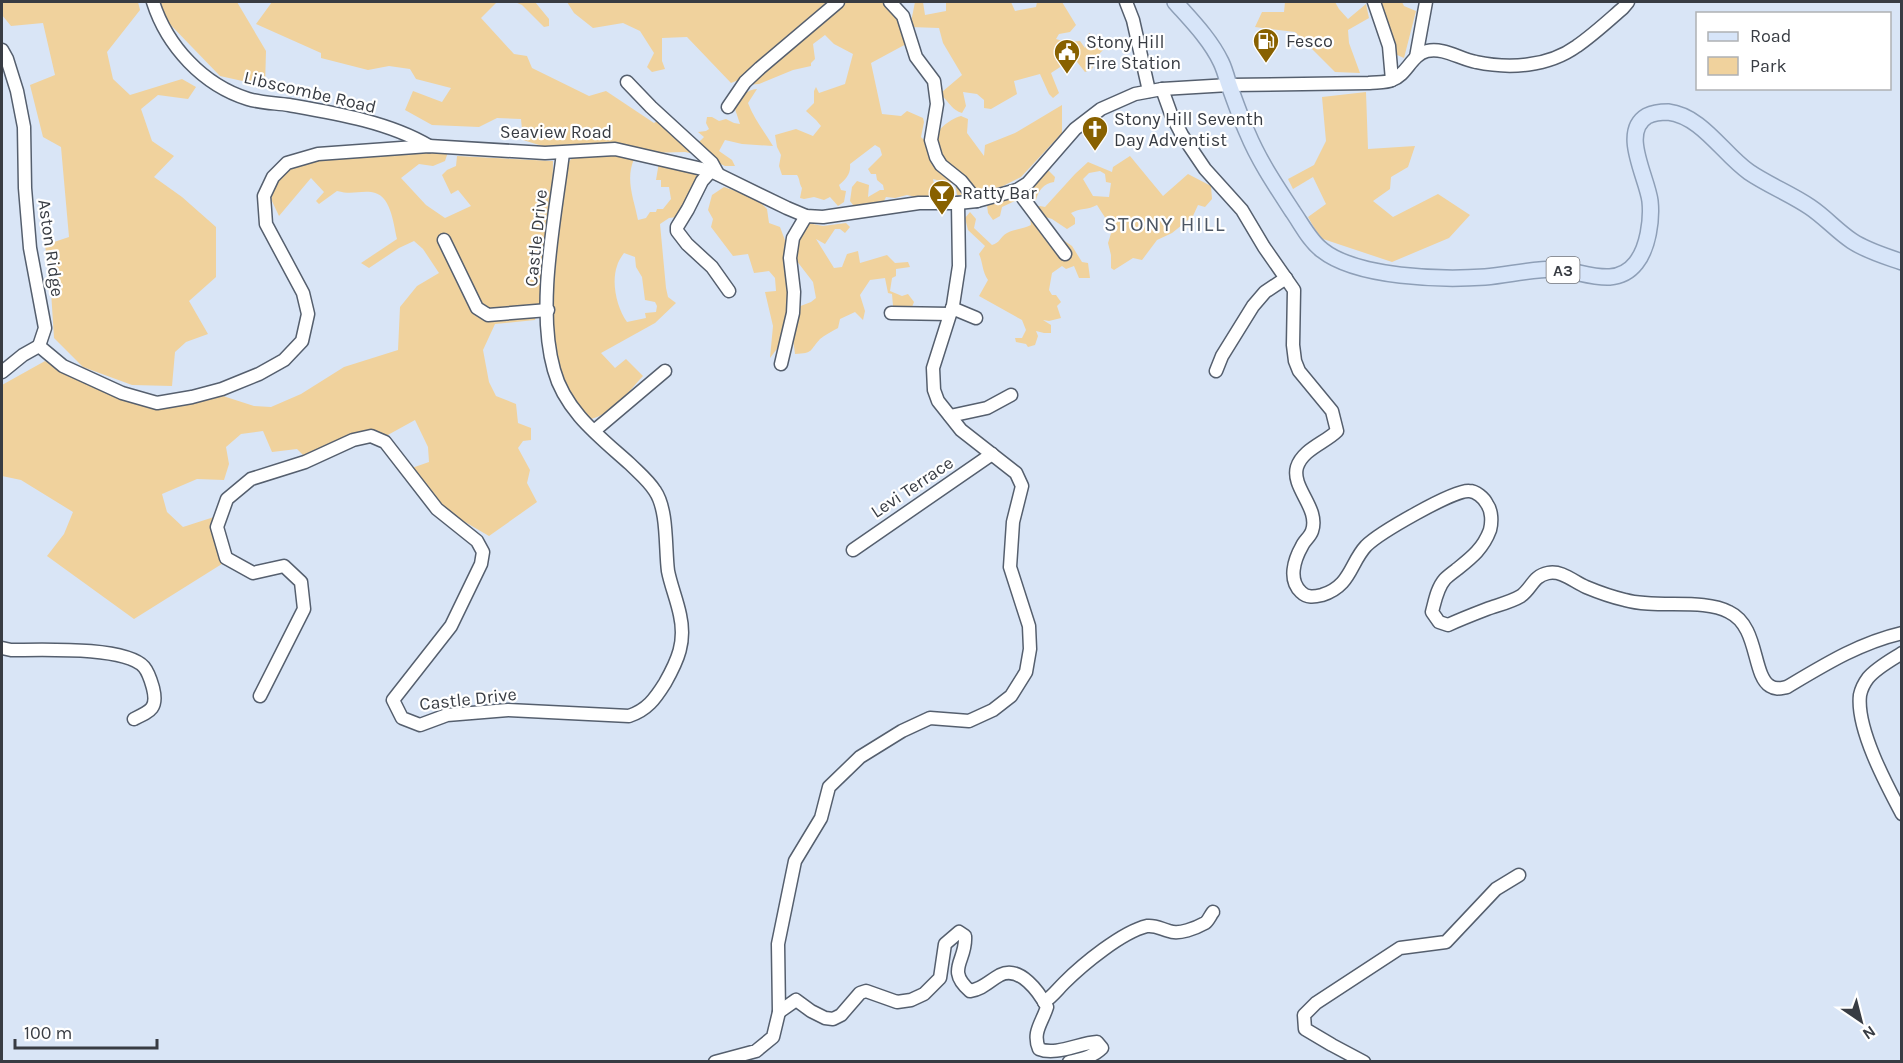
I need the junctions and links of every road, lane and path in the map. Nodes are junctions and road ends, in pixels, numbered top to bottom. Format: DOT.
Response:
graph roads {
  1 [pos="153,2"];
  2 [pos="838,2"];
  3 [pos="890,2"];
  4 [pos="1126,2"];
  5 [pos="1175,2"];
  6 [pos="1374,2"];
  7 [pos="1426,2"];
  8 [pos="1628,2"];
  9 [pos="2,50"];
  10 [pos="1416,57"];
  11 [pos="1392,80"];
  12 [pos="627,82"];
  13 [pos="1229,85"];
  14 [pos="1155,90"];
  15 [pos="728,107"];
  16 [pos="429,146"];
  17 [pos="563,153"];
  18 [pos="715,173"];
  19 [pos="1017,190"];
  20 [pos="977,201"];
  21 [pos="958,203"];
  22 [pos="806,216"];
  23 [pos="444,240"];
  24 [pos="1065,254"];
  25 [pos="1902,262"];
  26 [pos="1286,278"];
  27 [pos="729,291"];
  28 [pos="548,310"];
  29 [pos="951,311"];
  30 [pos="891,314"];
  31 [pos="976,318"];
  32 [pos="39,346"];
  33 [pos="781,364"];
  34 [pos="665,370"];
  35 [pos="1216,371"];
  36 [pos="2,372"];
  37 [pos="1011,395"];
  38 [pos="950,416"];
  39 [pos="594,431"];
  40 [pos="992,454"];
  41 [pos="852,550"];
  42 [pos="1902,633"];
  43 [pos="2,648"];
  44 [pos="1902,653"];
  45 [pos="260,696"];
  46 [pos="134,719"];
  47 [pos="1902,813"];
  48 [pos="1519,875"];
  49 [pos="1213,912"];
  50 [pos="1044,1002"];
  51 [pos="779,1012"];
  52 [pos="715,1062"];
  53 [pos="1069,1062"];
  54 [pos="1364,1062"];
  1 -- 16 [label="street, Libscombe Road"];
  2 -- 15 [label="street"];
  3 -- 20 [label="street"];
  4 -- 14 [label="street"];
  5 -- 13 [label="main road, A3"];
  6 -- 11 [label="street"];
  7 -- 10 [label="street"];
  8 -- 10 [label="street"];
  9 -- 32 [label="street, Aston Ridge"];
  10 -- 11 [label="street"];
  11 -- 13 [label="street, Seaview Road"];
  12 -- 18 [label="street"];
  13 -- 14 [label="street, Seaview Road"];
  13 -- 25 [label="main road, A3"];
  14 -- 19 [label="street, Seaview Road"];
  14 -- 26 [label="street"];
  16 -- 17 [label="street, Seaview Road"];
  16 -- 32 [label="street, Seaview Road"];
  17 -- 18 [label="street, Seaview Road"];
  17 -- 28 [label="street, Castle Drive"];
  18 -- 22 [label="street, Seaview Road"];
  18 -- 27 [label="street"];
  19 -- 20 [label="street, Seaview Road"];
  19 -- 24 [label="street"];
  20 -- 21 [label="street, Seaview Road"];
  21 -- 22 [label="street, Seaview Road"];
  21 -- 29 [label="street"];
  22 -- 33 [label="street"];
  23 -- 28 [label="street"];
  26 -- 35 [label="street"];
  26 -- 42 [label="street"];
  28 -- 39 [label="street, Castle Drive"];
  29 -- 30 [label="street"];
  29 -- 31 [label="street"];
  29 -- 38 [label="street"];
  32 -- 36 [label="street"];
  34 -- 39 [label="street"];
  37 -- 38 [label="street"];
  38 -- 40 [label="street"];
  39 -- 45 [label="street, Castle Drive"];
  40 -- 41 [label="street, Levi Terrace"];
  40 -- 51 [label="street"];
  43 -- 46 [label="street"];
  44 -- 47 [label="street"];
  48 -- 54 [label="street"];
  49 -- 50 [label="street"];
  50 -- 51 [label="street"];
  50 -- 53 [label="street"];
  51 -- 52 [label="street"];
}
